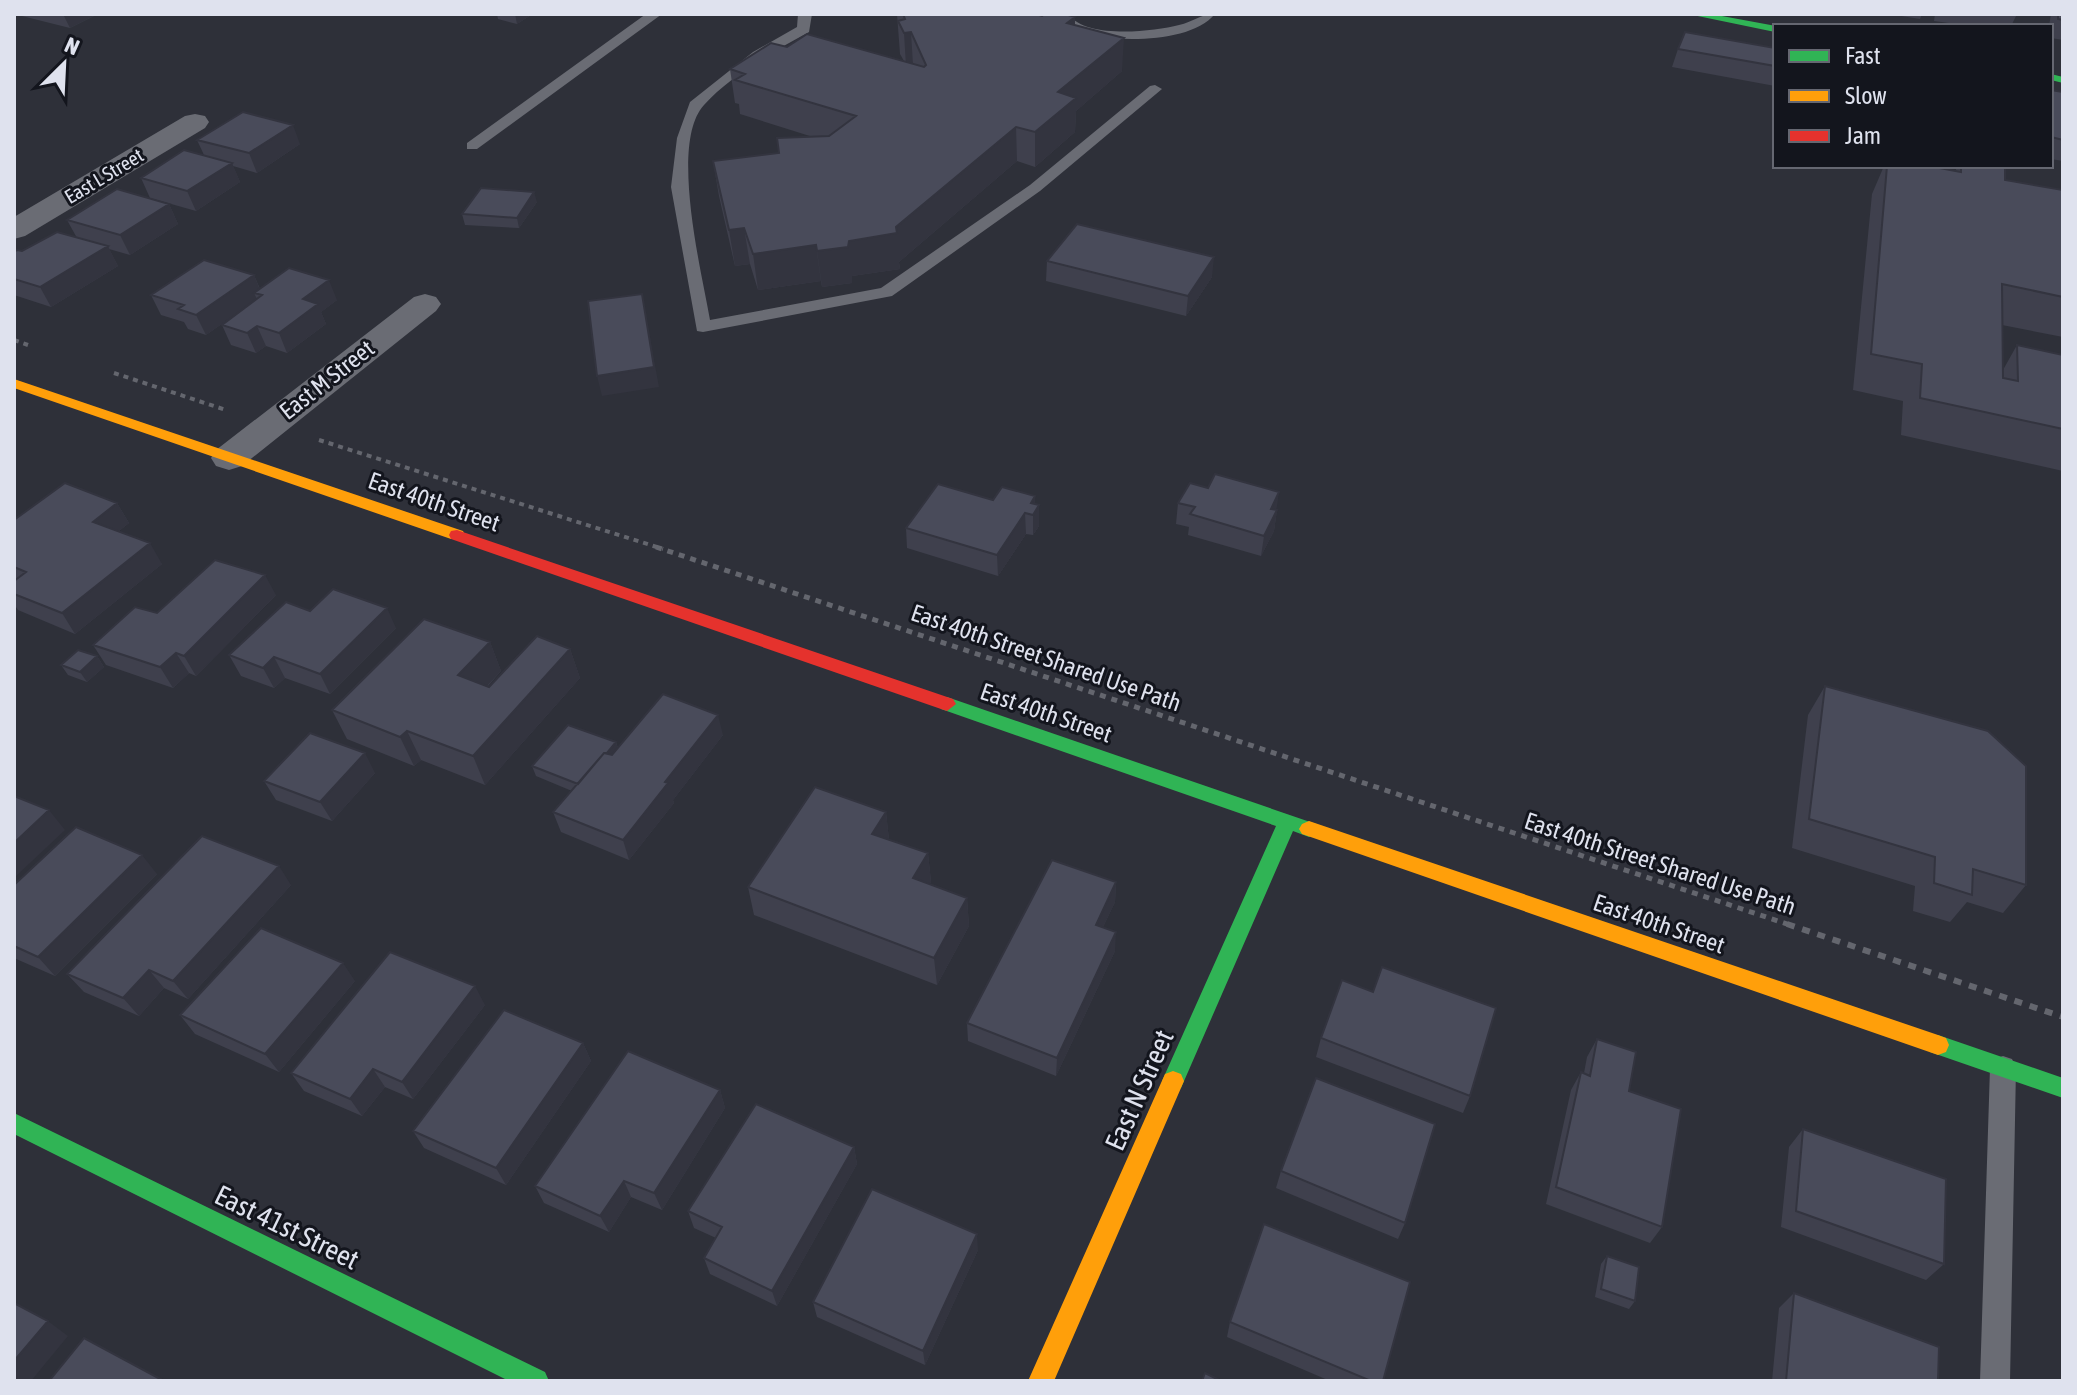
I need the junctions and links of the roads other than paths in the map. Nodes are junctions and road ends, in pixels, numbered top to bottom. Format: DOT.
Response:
graph roads {
  1 [pos="655,14"];
  2 [pos="805,14"];
  3 [pos="1061,14"];
  4 [pos="1208,14"];
  5 [pos="1693,14"];
  6 [pos="1773,29"];
  7 [pos="1155,89"];
  8 [pos="195,122"];
  9 [pos="472,146"];
  10 [pos="14,230"];
  11 [pos="425,304"];
  12 [pos="14,383"];
  13 [pos="229,458"];
  14 [pos="1288,821"];
  15 [pos="2003,1068"];
  16 [pos="2063,1088"];
  17 [pos="14,1123"];
  18 [pos="536,1381"];
  19 [pos="1041,1381"];
  20 [pos="1995,1381"];
  1 -- 9 [label="lane"];
  2 -- 7 [label="lane"];
  3 -- 4 [label="lane"];
  5 -- 6 [label="street"];
  8 -- 10 [label="street, East L Street"];
  11 -- 13 [label="street, East M Street"];
  12 -- 13 [label="street, East 40th Street"];
  13 -- 14 [label="street, East 40th Street"];
  14 -- 15 [label="street, East 40th Street"];
  14 -- 19 [label="street, East N Street"];
  15 -- 16 [label="street, East 40th Street"];
  15 -- 20 [label="lane"];
  17 -- 18 [label="street, East 41st Street"];
}
